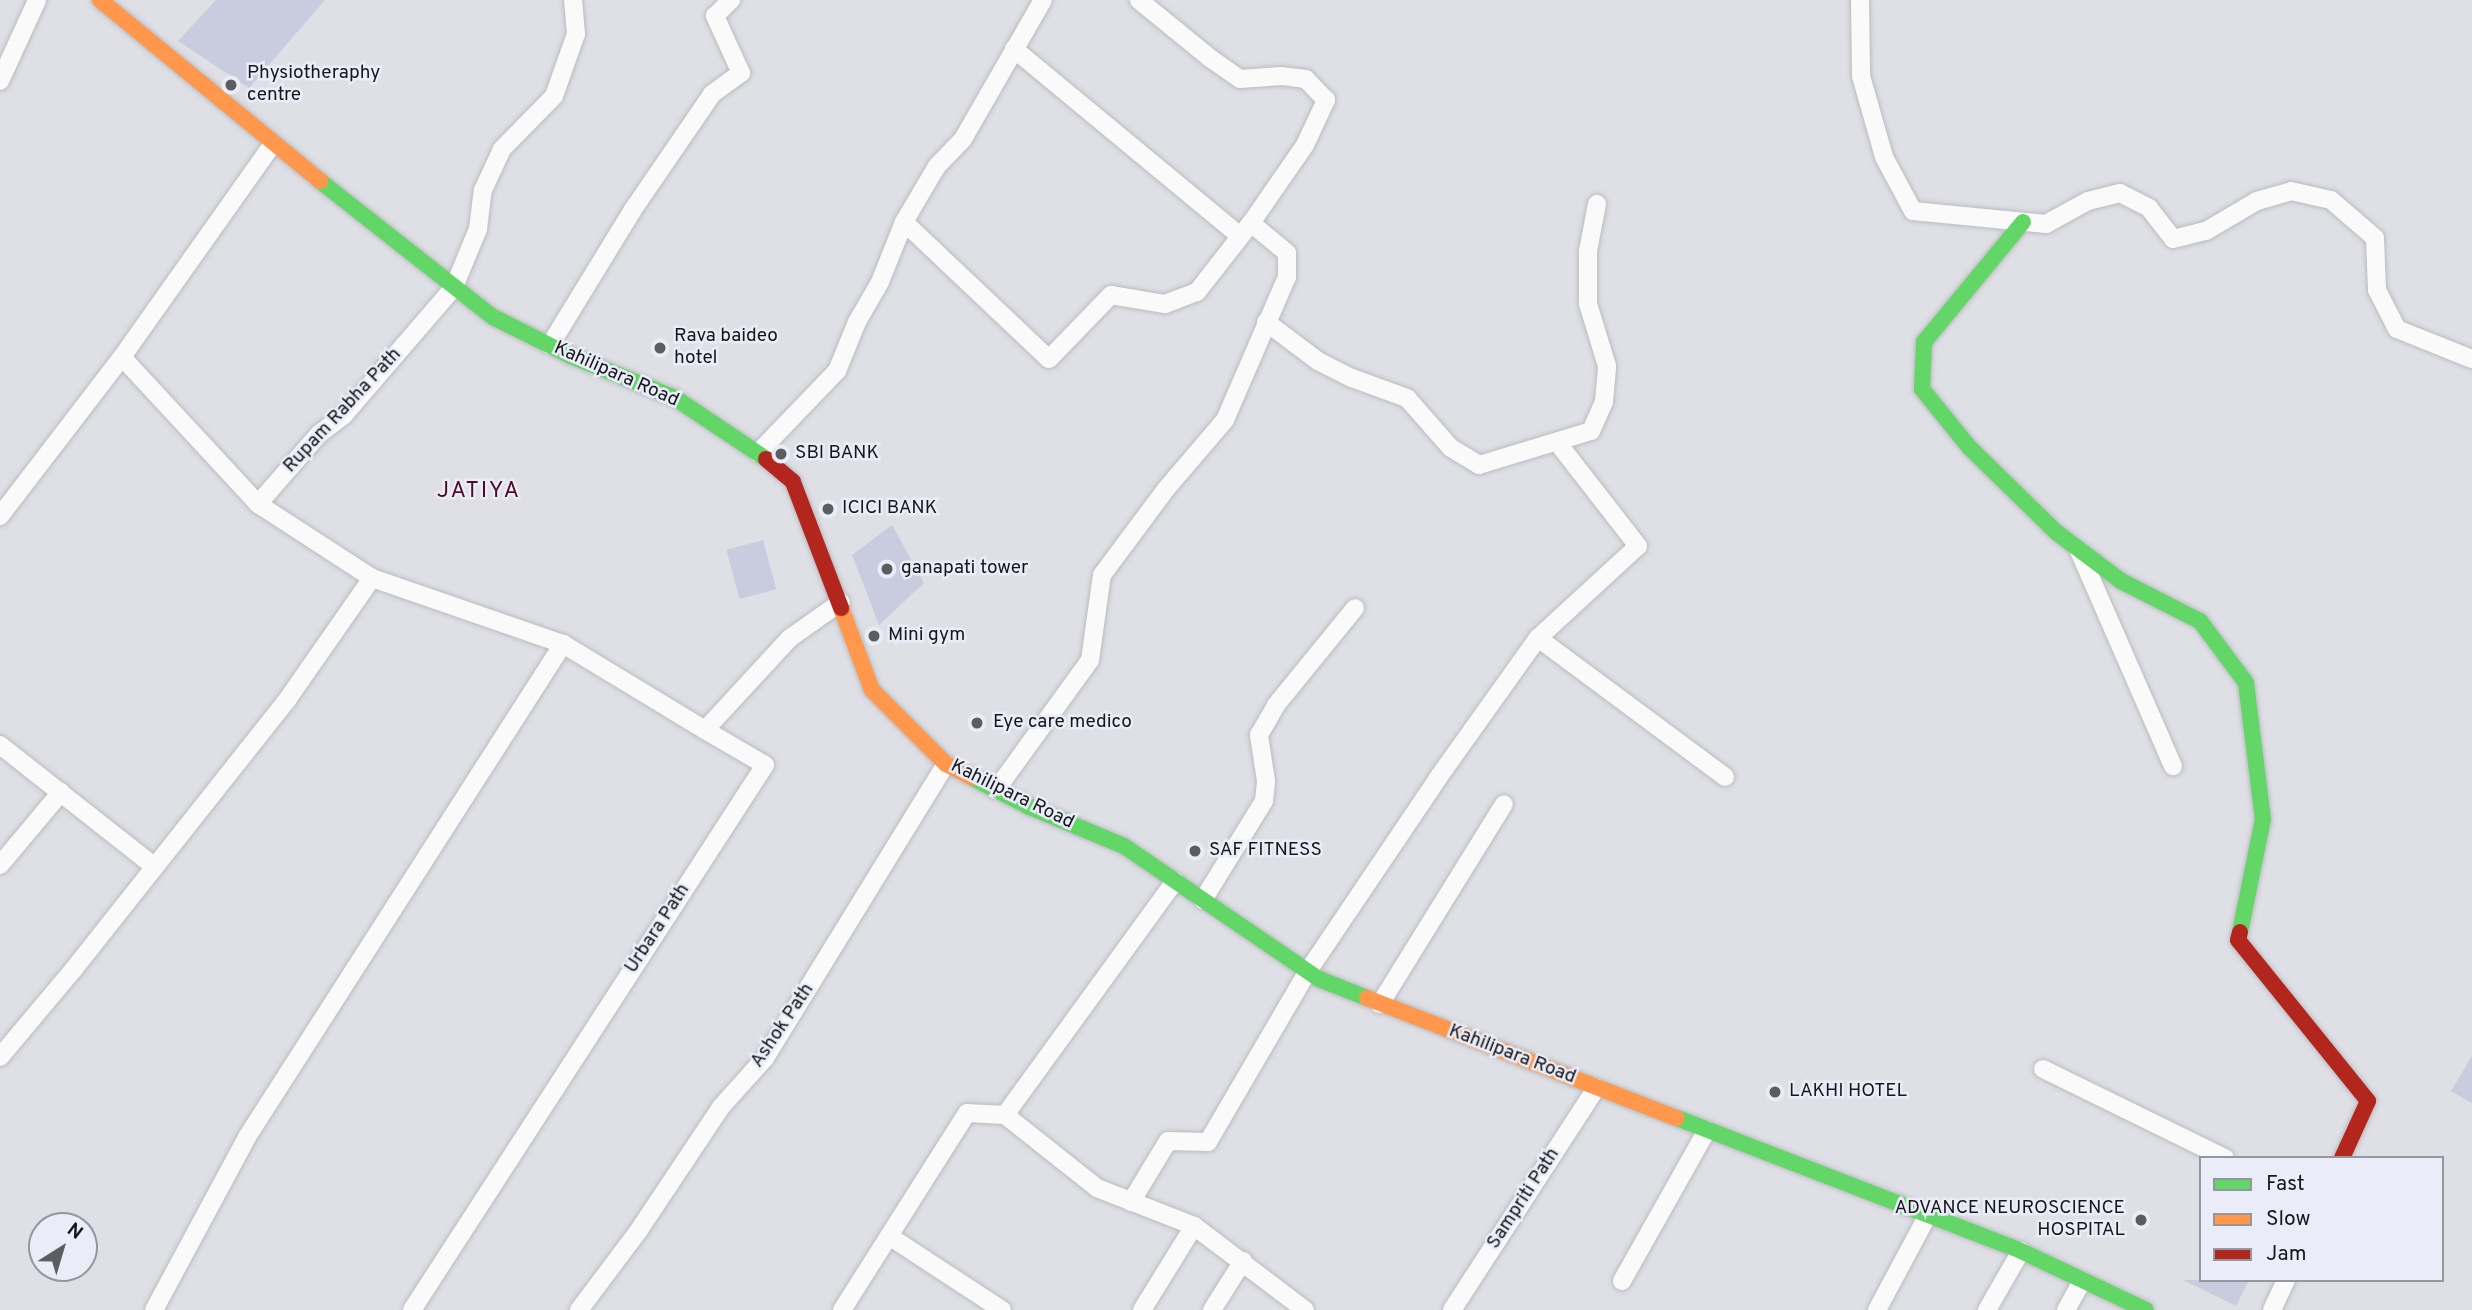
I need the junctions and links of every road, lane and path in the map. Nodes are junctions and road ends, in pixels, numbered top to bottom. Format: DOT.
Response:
graph roads {
  1 [pos="37,0"];
  2 [pos="100,0"];
  3 [pos="573,0"];
  4 [pos="731,0"];
  5 [pos="1043,0"];
  6 [pos="1139,0"];
  7 [pos="1860,0"];
  8 [pos="1014,49"];
  9 [pos="0,81"];
  10 [pos="273,144"];
  11 [pos="1597,204"];
  12 [pos="904,222"];
  13 [pos="2023,222"];
  14 [pos="1245,229"];
  15 [pos="454,287"];
  16 [pos="1266,322"];
  17 [pos="550,345"];
  18 [pos="122,357"];
  19 [pos="2472,359"];
  20 [pos="1557,442"];
  21 [pos="758,453"];
  22 [pos="258,504"];
  23 [pos="0,516"];
  24 [pos="2078,549"];
  25 [pos="372,578"];
  26 [pos="841,602"];
  27 [pos="1355,608"];
  28 [pos="1538,638"];
  29 [pos="564,644"];
  30 [pos="705,730"];
  31 [pos="0,745"];
  32 [pos="946,764"];
  33 [pos="2172,766"];
  34 [pos="1725,777"];
  35 [pos="996,790"];
  36 [pos="61,792"];
  37 [pos="1504,804"];
  38 [pos="0,865"];
  39 [pos="155,867"];
  40 [pos="1175,881"];
  41 [pos="1202,900"];
  42 [pos="1308,971"];
  43 [pos="1380,1004"];
  44 [pos="0,1057"];
  45 [pos="2043,1069"];
  46 [pos="1597,1088"];
  47 [pos="1005,1115"];
  48 [pos="1707,1130"];
  49 [pos="2221,1156"];
  50 [pos="2343,1156"];
  51 [pos="1131,1202"];
  52 [pos="1928,1215"];
  53 [pos="1194,1227"];
  54 [pos="889,1236"];
  55 [pos="2021,1251"];
  56 [pos="1243,1261"];
  57 [pos="1622,1281"];
  58 [pos="2082,1281"];
  59 [pos="2285,1282"];
  60 [pos="154,1310"];
  61 [pos="412,1310"];
  62 [pos="579,1310"];
  63 [pos="842,1310"];
  64 [pos="1002,1310"];
  65 [pos="1142,1310"];
  66 [pos="1212,1310"];
  67 [pos="1305,1310"];
  68 [pos="1452,1310"];
  69 [pos="1877,1310"];
  70 [pos="1987,1310"];
  71 [pos="2066,1310"];
  72 [pos="2146,1310"];
  73 [pos="2272,1310"];
  1 -- 9 [label="street"];
  2 -- 10 [label="main road, Kahilipara Road"];
  3 -- 15 [label="street, Rupam Rabha Path"];
  4 -- 17 [label="street"];
  5 -- 8 [label="street"];
  6 -- 14 [label="street"];
  7 -- 13 [label="street"];
  8 -- 12 [label="street"];
  8 -- 14 [label="street"];
  10 -- 15 [label="main road, Kahilipara Road"];
  10 -- 18 [label="street"];
  11 -- 20 [label="street"];
  12 -- 14 [label="street"];
  12 -- 21 [label="street"];
  13 -- 19 [label="street"];
  13 -- 24 [label="main road"];
  14 -- 16 [label="street"];
  15 -- 17 [label="main road, Kahilipara Road"];
  15 -- 22 [label="street, Rupam Rabha Path"];
  16 -- 20 [label="street"];
  16 -- 35 [label="street"];
  17 -- 21 [label="main road, Kahilipara Road"];
  18 -- 22 [label="street"];
  18 -- 23 [label="street"];
  20 -- 28 [label="street"];
  21 -- 26 [label="main road, Kahilipara Road"];
  22 -- 25 [label="street"];
  24 -- 33 [label="street"];
  24 -- 50 [label="main road"];
  25 -- 29 [label="street"];
  25 -- 39 [label="street"];
  26 -- 30 [label="street"];
  26 -- 32 [label="main road, Kahilipara Road"];
  27 -- 41 [label="street"];
  28 -- 34 [label="street"];
  28 -- 42 [label="street"];
  29 -- 30 [label="street"];
  29 -- 60 [label="street"];
  30 -- 61 [label="street, Urbara Path"];
  31 -- 36 [label="street"];
  32 -- 35 [label="main road, Kahilipara Road"];
  32 -- 62 [label="street, Ashok Path"];
  35 -- 40 [label="main road, Kahilipara Road"];
  36 -- 38 [label="street"];
  36 -- 39 [label="street"];
  37 -- 43 [label="street"];
  39 -- 44 [label="street"];
  40 -- 41 [label="main road, Kahilipara Road"];
  40 -- 47 [label="street"];
  41 -- 42 [label="main road, Kahilipara Road"];
  42 -- 43 [label="main road, Kahilipara Road"];
  42 -- 51 [label="street"];
  43 -- 46 [label="main road, Kahilipara Road"];
  45 -- 49 [label="street"];
  46 -- 48 [label="main road, Kahilipara Road"];
  46 -- 68 [label="street, Sampriti Path"];
  47 -- 51 [label="street"];
  47 -- 54 [label="street"];
  48 -- 52 [label="main road, Kahilipara Road"];
  48 -- 57 [label="street"];
  51 -- 53 [label="street"];
  52 -- 55 [label="main road, Kahilipara Road"];
  52 -- 69 [label="street"];
  53 -- 56 [label="street"];
  53 -- 65 [label="street"];
  54 -- 63 [label="street"];
  54 -- 64 [label="street"];
  55 -- 58 [label="main road, Kahilipara Road"];
  55 -- 70 [label="street"];
  56 -- 66 [label="street"];
  56 -- 67 [label="street"];
  58 -- 71 [label="street"];
  58 -- 72 [label="main road, Kahilipara Road"];
  59 -- 73 [label="street"];
}
